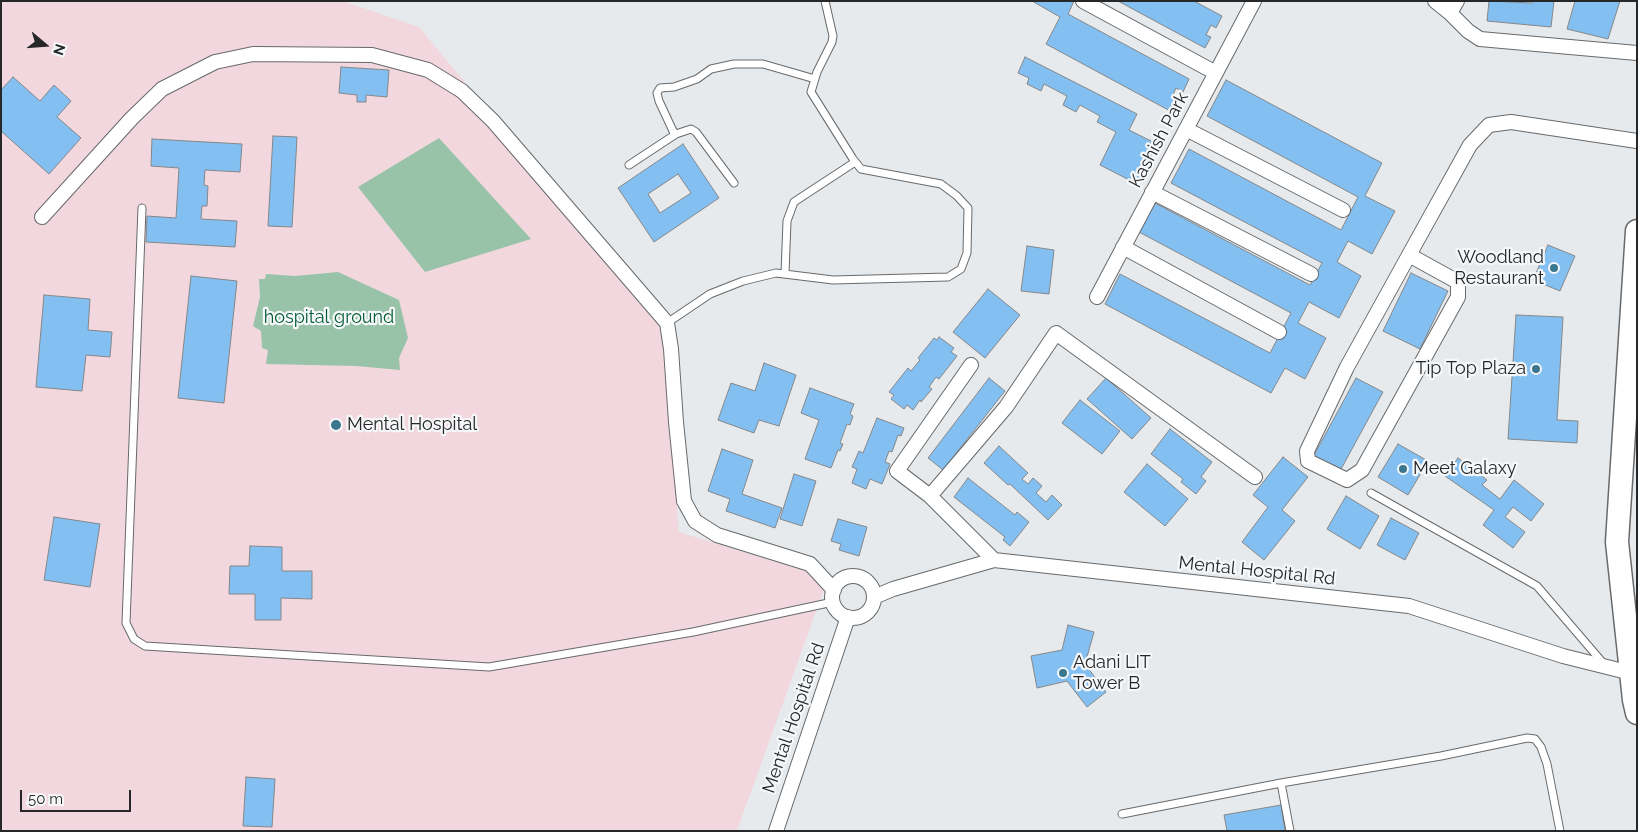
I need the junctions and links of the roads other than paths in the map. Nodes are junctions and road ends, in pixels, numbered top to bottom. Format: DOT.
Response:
graph roads {
  1 [pos="825,1"];
  2 [pos="1084,1"];
  3 [pos="1254,1"];
  4 [pos="1436,1"];
  5 [pos="1454,7"];
  6 [pos="1637,52"];
  7 [pos="1216,73"];
  8 [pos="815,79"];
  9 [pos="1186,129"];
  10 [pos="676,134"];
  11 [pos="1637,141"];
  12 [pos="855,162"];
  13 [pos="629,166"];
  14 [pos="734,183"];
  15 [pos="1152,192"];
  16 [pos="142,208"];
  17 [pos="1343,210"];
  18 [pos="42,217"];
  19 [pos="1637,231"];
  20 [pos="1123,248"];
  21 [pos="1409,256"];
  22 [pos="785,274"];
  23 [pos="1311,274"];
  24 [pos="1097,297"];
  25 [pos="667,323"];
  26 [pos="1278,332"];
  27 [pos="971,364"];
  28 [pos="1255,477"];
  29 [pos="1371,493"];
  30 [pos="930,496"];
  31 [pos="994,560"];
  32 [pos="1630,594"];
  33 [pos="833,596"];
  34 [pos="874,597"];
  35 [pos="848,618"];
  36 [pos="1606,667"];
  37 [pos="1631,673"];
  38 [pos="1637,713"];
  39 [pos="1281,783"];
  40 [pos="1122,814"];
  41 [pos="776,831"];
  42 [pos="1290,831"];
  43 [pos="1560,831"];
  1 -- 8 [label="lane"];
  2 -- 7 [label="street"];
  3 -- 7 [label="street, Kashish Park"];
  4 -- 5 [label="street"];
  5 -- 6 [label="street"];
  7 -- 9 [label="street, Kashish Park"];
  8 -- 10 [label="lane"];
  8 -- 12 [label="lane"];
  9 -- 15 [label="street, Kashish Park"];
  9 -- 17 [label="street"];
  10 -- 13 [label="lane"];
  10 -- 14 [label="lane"];
  11 -- 21 [label="street"];
  12 -- 22 [label="lane"];
  12 -- 22 [label="lane"];
  15 -- 20 [label="street, Kashish Park"];
  15 -- 23 [label="street"];
  16 -- 33 [label="lane"];
  18 -- 25 [label="street"];
  19 -- 32 [label="main road"];
  20 -- 24 [label="street, Kashish Park"];
  20 -- 26 [label="street"];
  21 -- 21 [label="street"];
  22 -- 25 [label="lane"];
  25 -- 33 [label="street"];
  27 -- 30 [label="street"];
  28 -- 30 [label="street"];
  29 -- 36 [label="lane"];
  30 -- 31 [label="street"];
  31 -- 34 [label="street, Mental Hospital Rd"];
  31 -- 36 [label="street, Mental Hospital Rd"];
  32 -- 37 [label="main road"];
  33 -- 34 [label="street"];
  33 -- 35 [label="street"];
  34 -- 35 [label="street"];
  35 -- 41 [label="street, Mental Hospital Rd"];
  36 -- 37 [label="street, Mental Hospital Rd"];
  37 -- 38 [label="main road"];
  39 -- 40 [label="lane"];
  39 -- 42 [label="lane"];
  39 -- 43 [label="lane"];
}
